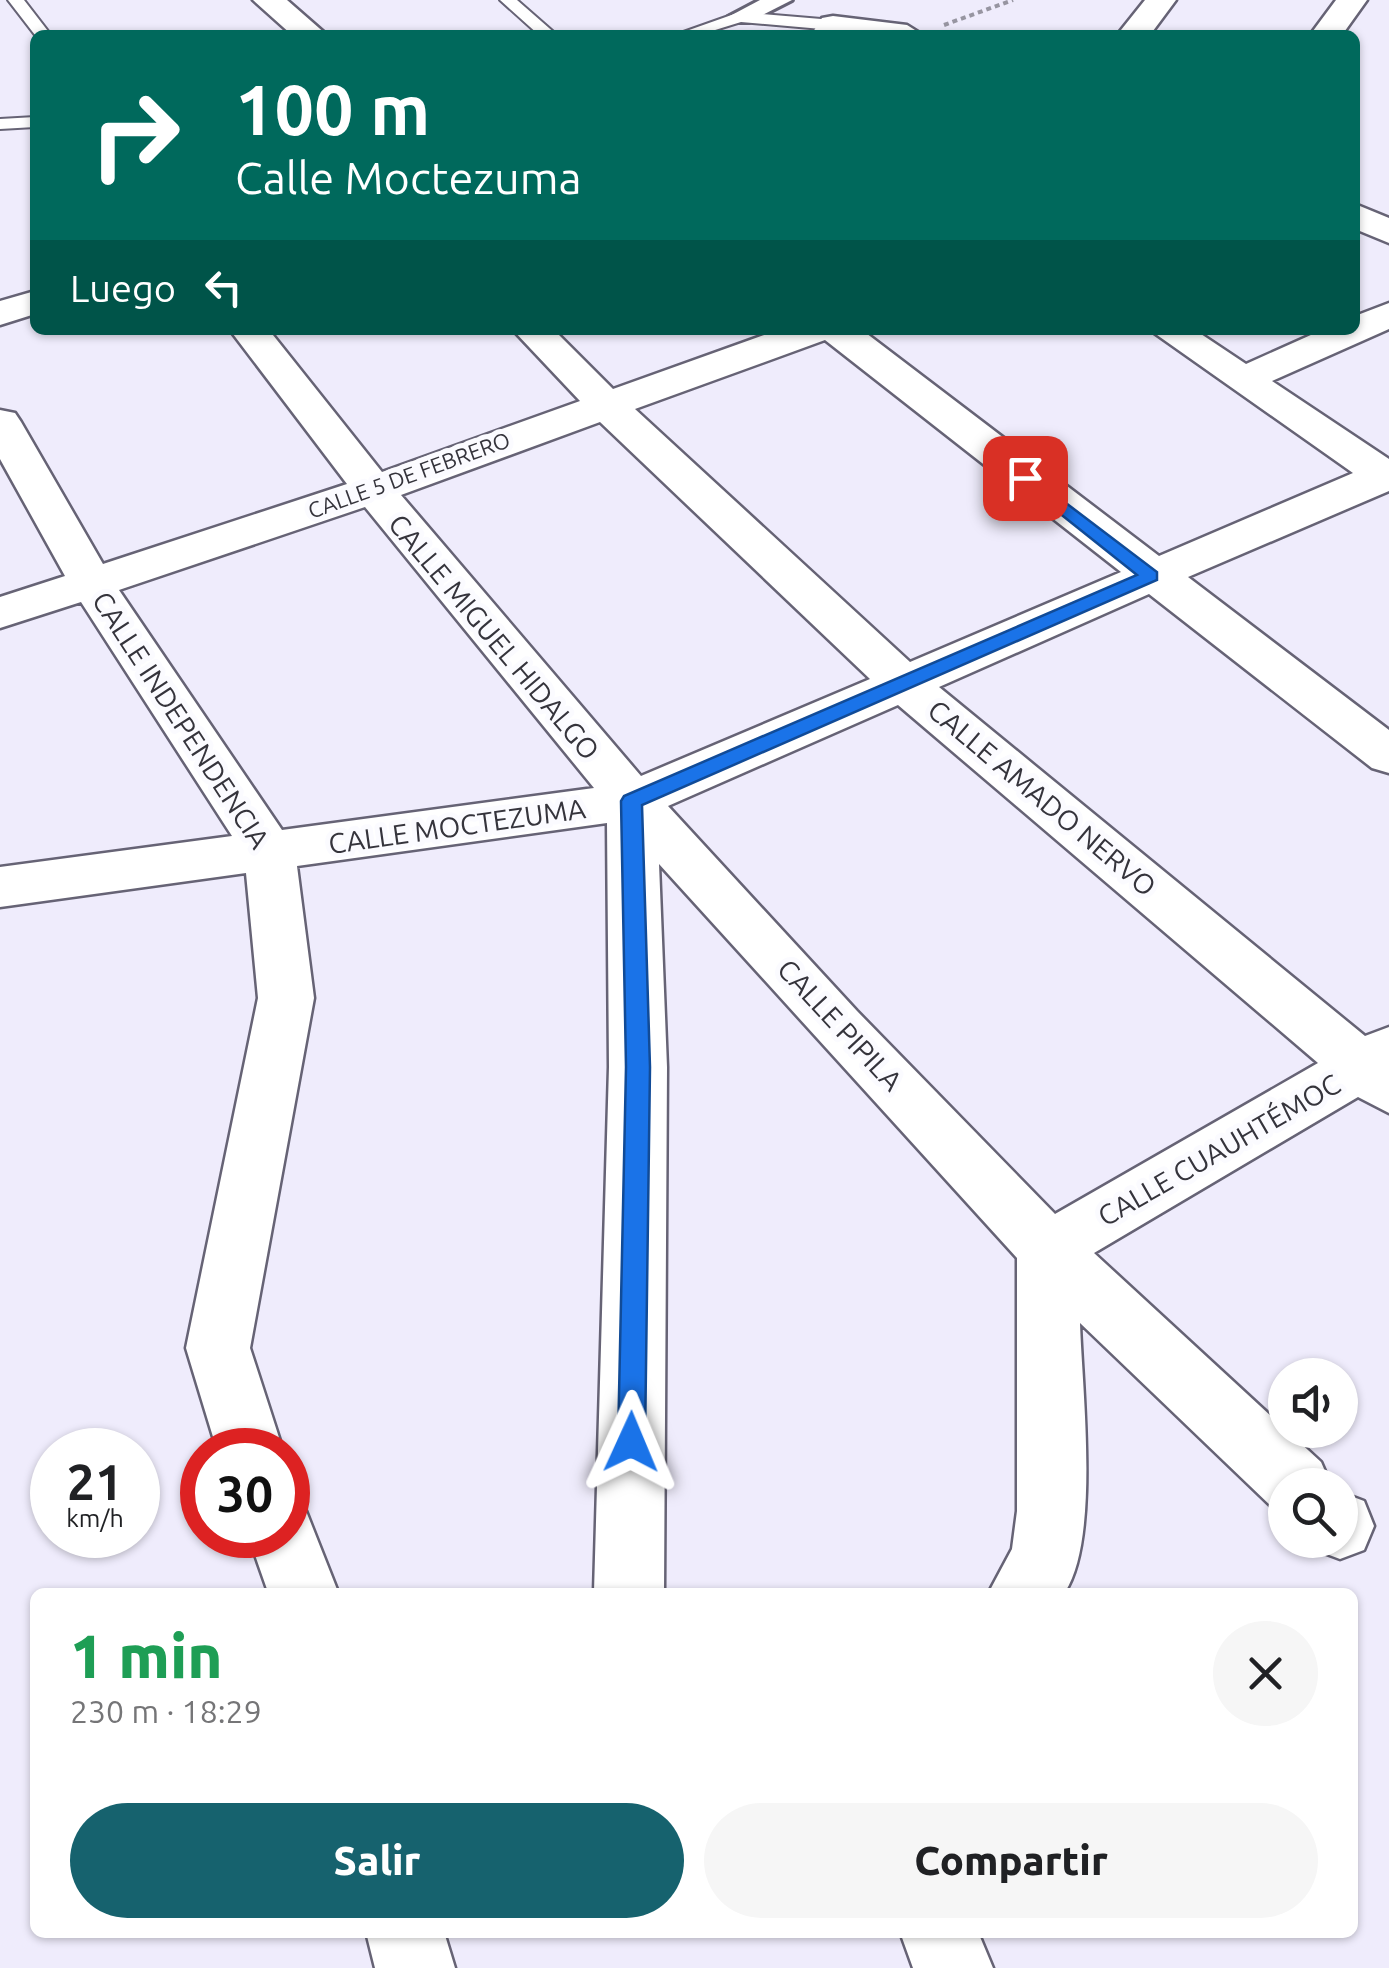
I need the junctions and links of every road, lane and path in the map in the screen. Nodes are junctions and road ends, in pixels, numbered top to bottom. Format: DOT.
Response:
graph roads {
  1 [pos="16,0"];
  2 [pos="268,0"];
  3 [pos="508,0"];
  4 [pos="780,0"];
  5 [pos="1013,0"];
  6 [pos="1162,0"];
  7 [pos="1352,0"];
  8 [pos="740,17"];
  9 [pos="39,30"];
  10 [pos="304,30"];
  11 [pos="543,30"];
  12 [pos="698,30"];
  13 [pos="830,30"];
  14 [pos="924,30"];
  15 [pos="1137,30"];
  16 [pos="1330,30"];
  17 [pos="30,122"];
  18 [pos="0,124"];
  19 [pos="1360,218"];
  20 [pos="1389,232"];
  21 [pos="30,304"];
  22 [pos="0,313"];
  23 [pos="1389,315"];
  24 [pos="1360,328"];
  25 [pos="253,335"];
  26 [pos="537,335"];
  27 [pos="801,335"];
  28 [pos="843,335"];
  29 [pos="1177,335"];
  30 [pos="1344,335"];
  31 [pos="1244,379"];
  32 [pos="604,404"];
  33 [pos="0,422"];
  34 [pos="1387,476"];
  35 [pos="371,491"];
  36 [pos="1151,576"];
  37 [pos="90,581"];
  38 [pos="0,613"];
  39 [pos="902,682"];
  40 [pos="1389,756"];
  41 [pos="632,801"];
  42 [pos="270,853"];
  43 [pos="0,887"];
  44 [pos="1380,1068"];
  45 [pos="1048,1249"];
  46 [pos="243,1428"];
  47 [pos="1280,1468"];
  48 [pos="290,1558"];
  49 [pos="302,1588"];
  50 [pos="629,1588"];
  51 [pos="1027,1588"];
  52 [pos="407,1938"];
  53 [pos="941,1938"];
  54 [pos="415,1968"];
  55 [pos="953,1968"];
  1 -- 9 [label="lane"];
  2 -- 10 [label="street"];
  3 -- 11 [label="lane"];
  4 -- 8 [label="street"];
  5 -- 14 [label="path"];
  6 -- 15 [label="street"];
  7 -- 16 [label="street"];
  8 -- 12 [label="lane"];
  8 -- 13 [label="lane"];
  17 -- 18 [label="lane"];
  19 -- 20 [label="street"];
  21 -- 22 [label="street"];
  23 -- 24 [label="street"];
  25 -- 35 [label="street, CALLE MIGUEL HIDALGO"];
  26 -- 32 [label="street, CALLE AMADO NERVO"];
  27 -- 32 [label="street, CALLE 5 DE FEBRERO"];
  28 -- 36 [label="street"];
  29 -- 31 [label="street"];
  30 -- 31 [label="street"];
  31 -- 34 [label="street"];
  32 -- 35 [label="street, CALLE 5 DE FEBRERO"];
  32 -- 39 [label="street, CALLE AMADO NERVO"];
  33 -- 37 [label="street, CALLE INDEPENDENCIA"];
  34 -- 36 [label="street, CALLE MOCTEZUMA"];
  35 -- 37 [label="street, CALLE 5 DE FEBRERO"];
  35 -- 41 [label="street, CALLE MIGUEL HIDALGO"];
  36 -- 39 [label="street, CALLE MOCTEZUMA"];
  36 -- 40 [label="street"];
  37 -- 38 [label="street, CALLE 5 DE FEBRERO"];
  37 -- 42 [label="street, CALLE INDEPENDENCIA"];
  39 -- 41 [label="street, CALLE MOCTEZUMA"];
  39 -- 44 [label="street, CALLE AMADO NERVO"];
  41 -- 42 [label="street, CALLE MOCTEZUMA"];
  41 -- 45 [label="street, CALLE PIPILA"];
  41 -- 50 [label="street"];
  42 -- 43 [label="street, CALLE MOCTEZUMA"];
  42 -- 46 [label="street, CALLE INDEPENDENCIA"];
  44 -- 45 [label="street, CALLE CUAUHTÉMOC"];
  45 -- 47 [label="street, CALLE PIPILA"];
  45 -- 51 [label="street"];
  48 -- 49 [label="street"];
  52 -- 54 [label="street"];
  53 -- 55 [label="street"];
}
